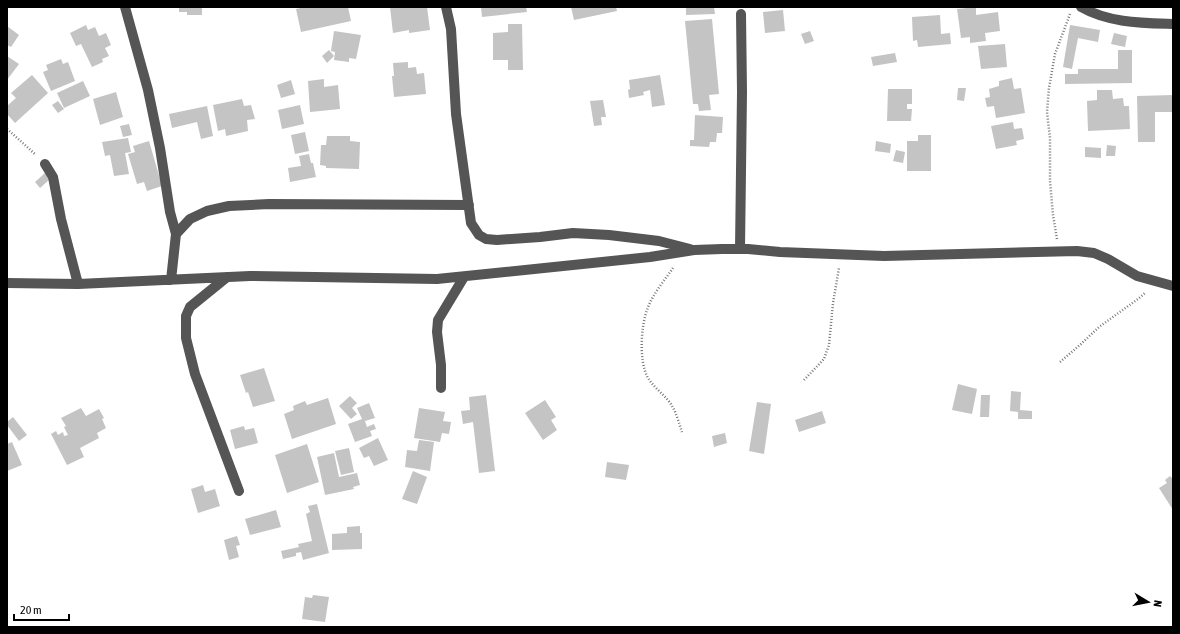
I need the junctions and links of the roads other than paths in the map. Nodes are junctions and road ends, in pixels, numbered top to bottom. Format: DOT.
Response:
graph roads {
  1 [pos="125,7"];
  2 [pos="446,7"];
  3 [pos="1081,7"];
  4 [pos="741,14"];
  5 [pos="1173,24"];
  6 [pos="45,164"];
  7 [pos="469,205"];
  8 [pos="176,234"];
  9 [pos="740,249"];
  10 [pos="689,251"];
  11 [pos="227,277"];
  12 [pos="464,277"];
  13 [pos="170,280"];
  14 [pos="7,283"];
  15 [pos="78,284"];
  16 [pos="1173,286"];
  17 [pos="441,388"];
  18 [pos="239,491"];
  1 -- 8 [label="street"];
  2 -- 7 [label="street"];
  3 -- 5 [label="street"];
  4 -- 9 [label="street"];
  6 -- 15 [label="street"];
  7 -- 8 [label="street"];
  7 -- 10 [label="street"];
  8 -- 13 [label="street"];
  9 -- 10 [label="street"];
  9 -- 16 [label="street"];
  10 -- 12 [label="street"];
  11 -- 12 [label="street"];
  11 -- 13 [label="street"];
  11 -- 18 [label="street"];
  12 -- 17 [label="street"];
  13 -- 15 [label="street"];
  14 -- 15 [label="street"];
}
